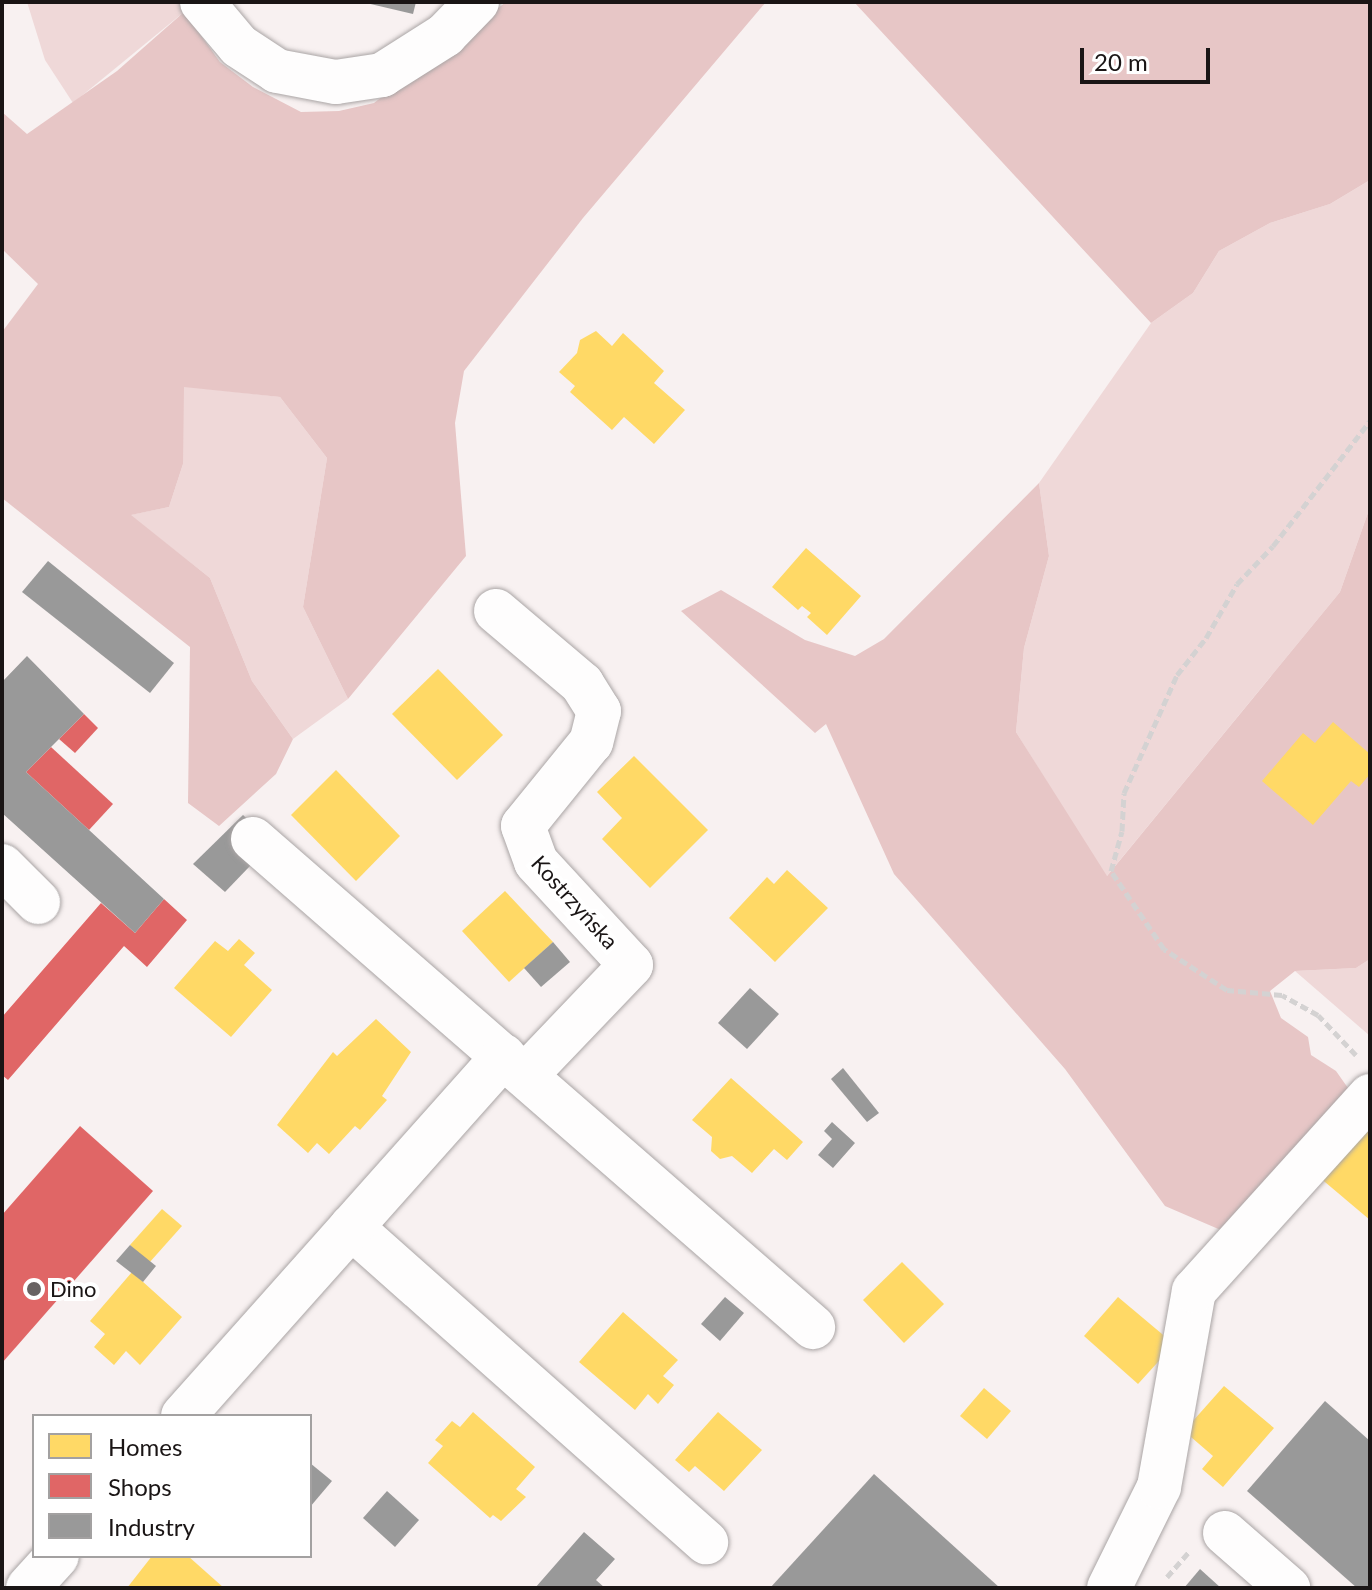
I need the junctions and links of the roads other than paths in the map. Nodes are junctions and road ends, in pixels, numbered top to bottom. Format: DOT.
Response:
graph roads {
  1 [pos="202,2"];
  2 [pos="477,2"];
  3 [pos="496,611"];
  4 [pos="253,839"];
  5 [pos="2,866"];
  6 [pos="38,902"];
  7 [pos="515,1066"];
  8 [pos="1365,1078"];
  9 [pos="351,1227"];
  10 [pos="813,1327"];
  11 [pos="185,1414"];
  12 [pos="1225,1533"];
  13 [pos="706,1542"];
  14 [pos="55,1558"];
  15 [pos="28,1588"];
  16 [pos="1109,1588"];
  17 [pos="1288,1588"];
  1 -- 2 [label="street"];
  3 -- 7 [label="street, Kostrzyńska"];
  4 -- 7 [label="street"];
  5 -- 6 [label="street"];
  7 -- 9 [label="street, Kostrzyńska"];
  7 -- 10 [label="street"];
  8 -- 16 [label="street"];
  9 -- 11 [label="street, Kostrzyńska"];
  9 -- 13 [label="street"];
  12 -- 17 [label="street"];
  14 -- 15 [label="street"];
}
